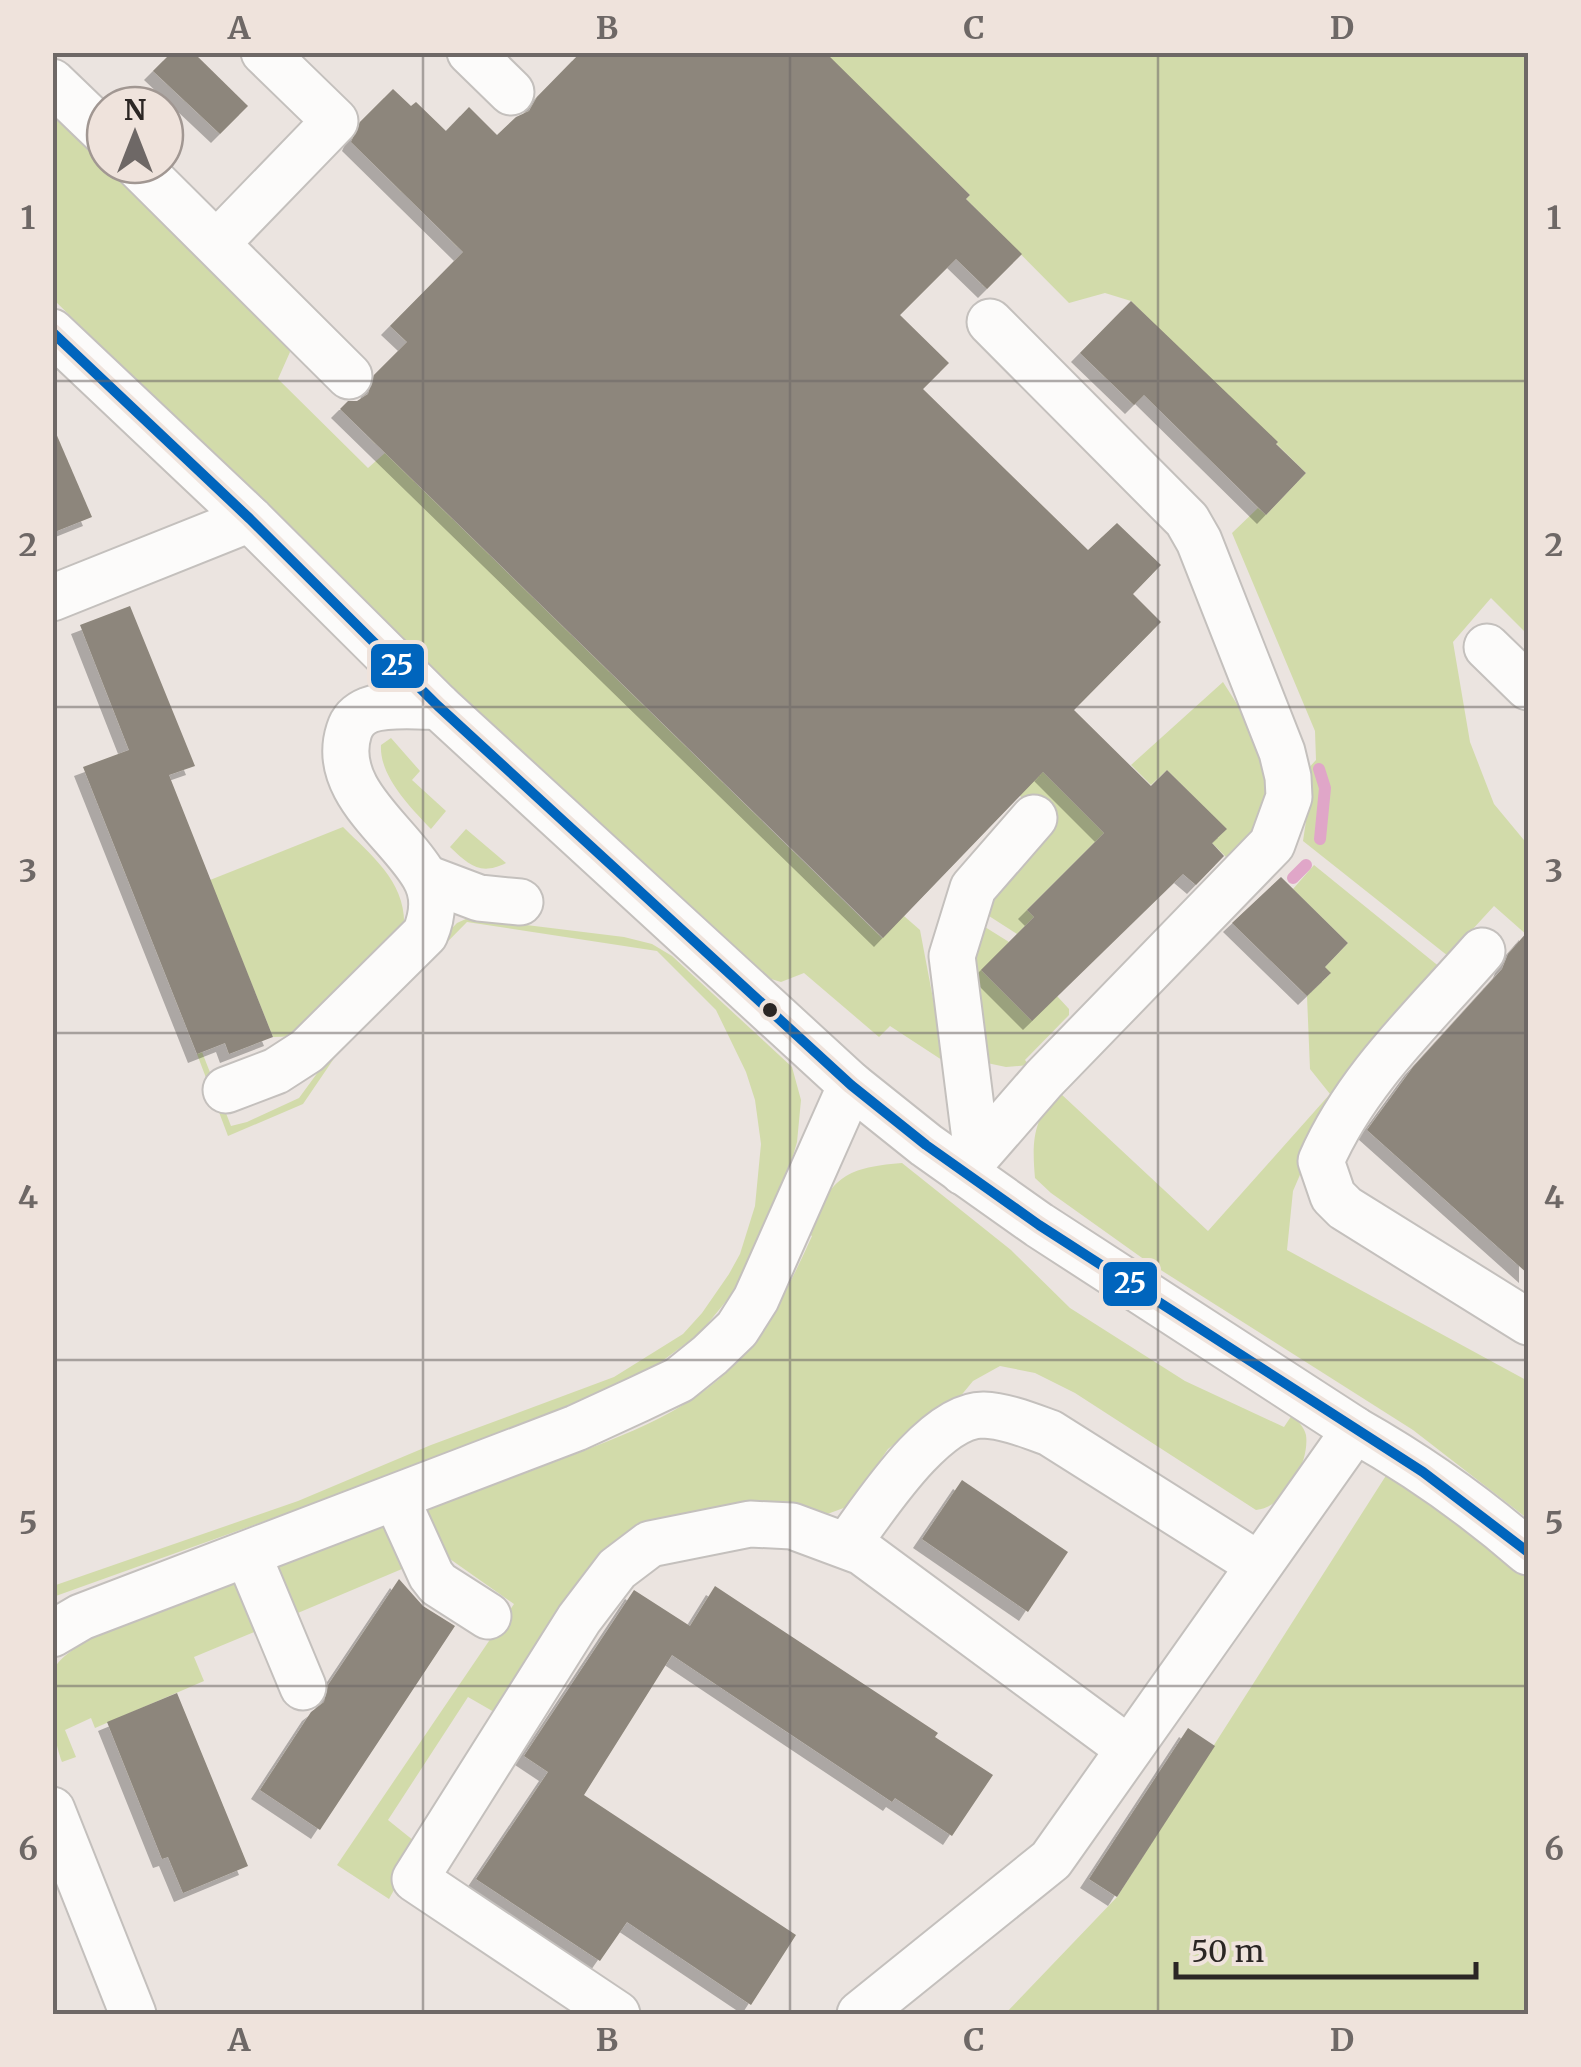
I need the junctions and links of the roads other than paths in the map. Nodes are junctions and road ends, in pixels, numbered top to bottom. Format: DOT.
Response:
graph roads {
  1 [pos="264,52"];
  2 [pos="470,52"];
  3 [pos="52,82"];
  4 [pos="510,92"];
  5 [pos="85,114"];
  6 [pos="158,185"];
  7 [pos="217,243"];
  8 [pos="990,322"];
  9 [pos="52,332"];
  10 [pos="349,376"];
  11 [pos="250,519"];
  12 [pos="52,598"];
  13 [pos="1487,647"];
  14 [pos="1528,687"];
  15 [pos="438,706"];
  16 [pos="1034,818"];
  17 [pos="426,878"];
  18 [pos="520,902"];
  19 [pos="1482,951"];
  20 [pos="851,1085"];
  21 [pos="226,1090"];
  22 [pos="970,1164"];
  23 [pos="1528,1322"];
  24 [pos="1354,1430"];
  25 [pos="396,1498"];
  26 [pos="847,1545"];
  27 [pos="1528,1552"];
  28 [pos="248,1555"];
  29 [pos="1259,1564"];
  30 [pos="488,1616"];
  31 [pos="52,1634"];
  32 [pos="303,1688"];
  33 [pos="1129,1749"];
  34 [pos="52,1810"];
  35 [pos="134,2014"];
  36 [pos="617,2014"];
  37 [pos="860,2014"];
  1 -- 7 [label="street"];
  2 -- 4 [label="street"];
  3 -- 5 [label="street"];
  6 -- 7 [label="street"];
  7 -- 10 [label="street"];
  8 -- 22 [label="street"];
  9 -- 11 [label="street"];
  11 -- 12 [label="street"];
  11 -- 15 [label="street"];
  13 -- 14 [label="street"];
  15 -- 17 [label="street"];
  15 -- 20 [label="street"];
  16 -- 22 [label="street"];
  17 -- 18 [label="street"];
  17 -- 21 [label="street"];
  19 -- 23 [label="street"];
  20 -- 22 [label="street"];
  20 -- 25 [label="street"];
  22 -- 24 [label="street"];
  24 -- 27 [label="street"];
  24 -- 29 [label="street"];
  25 -- 28 [label="street"];
  25 -- 30 [label="street"];
  26 -- 29 [label="street"];
  26 -- 33 [label="street"];
  26 -- 36 [label="street"];
  28 -- 31 [label="street"];
  28 -- 32 [label="street"];
  29 -- 33 [label="street"];
  33 -- 37 [label="street"];
  34 -- 35 [label="street"];
}
